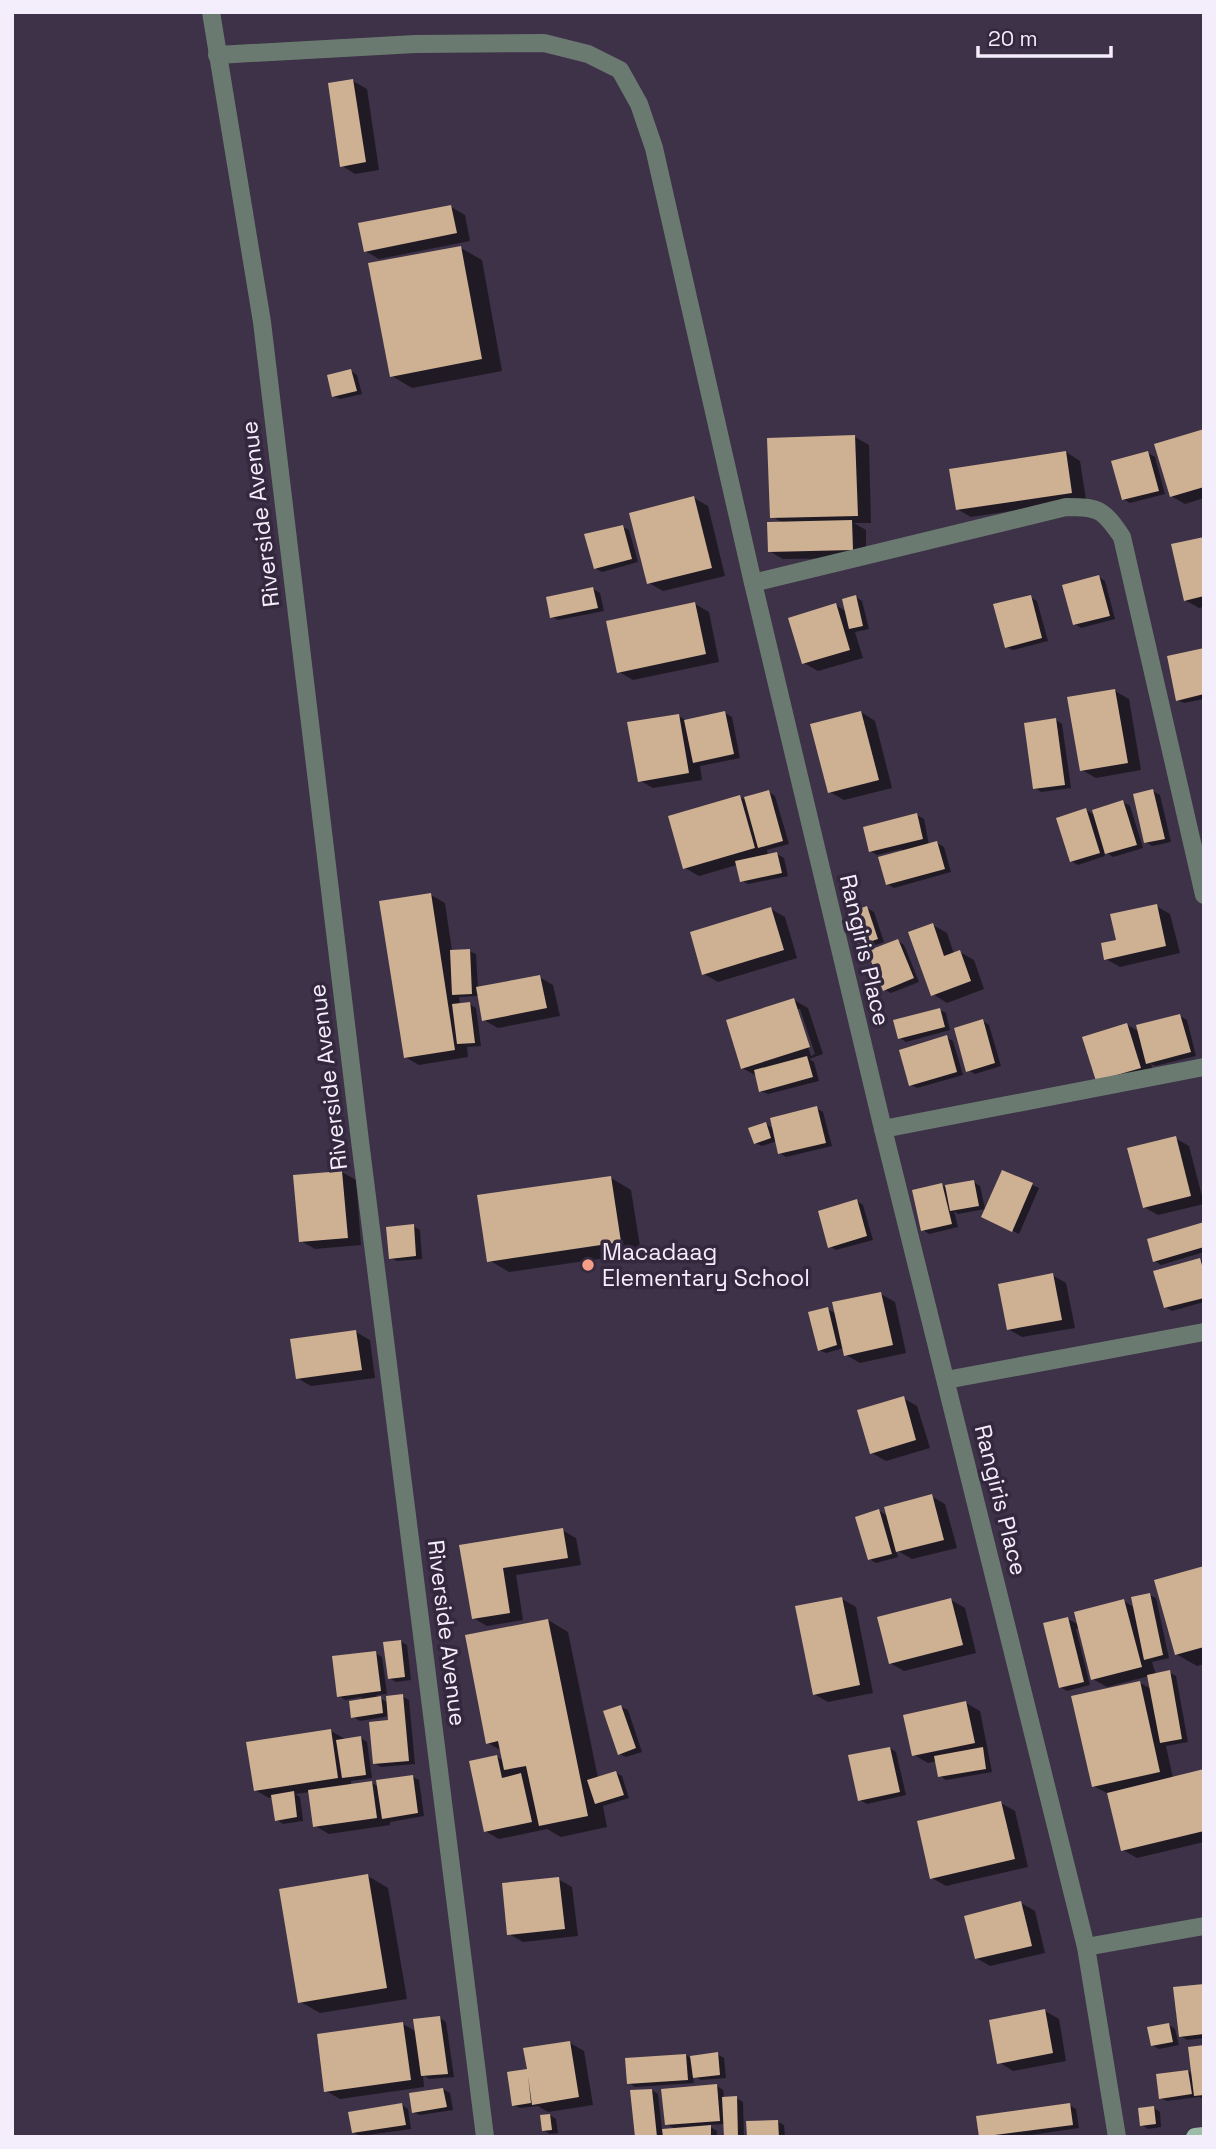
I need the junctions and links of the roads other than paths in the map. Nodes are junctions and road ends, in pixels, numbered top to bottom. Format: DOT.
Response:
graph roads {
  1 [pos="211,12"];
  2 [pos="217,55"];
  3 [pos="753,583"];
  4 [pos="1204,895"];
  5 [pos="1204,1066"];
  6 [pos="883,1129"];
  7 [pos="1204,1332"];
  8 [pos="946,1380"];
  9 [pos="1204,1926"];
  10 [pos="1086,1947"];
  11 [pos="1204,2136"];
  12 [pos="485,2137"];
  13 [pos="1117,2137"];
  14 [pos="1195,2137"];
  1 -- 2 [label="street, Riverside Avenue"];
  2 -- 3 [label="street, Rangiris Place"];
  2 -- 12 [label="street, Riverside Avenue"];
  3 -- 4 [label="street"];
  3 -- 6 [label="street, Rangiris Place"];
  5 -- 6 [label="street"];
  6 -- 8 [label="street, Rangiris Place"];
  7 -- 8 [label="street"];
  8 -- 10 [label="street, Rangiris Place"];
  9 -- 10 [label="street"];
  10 -- 13 [label="street, Rangiris Place"];
  11 -- 14 [label="main road"];
}
